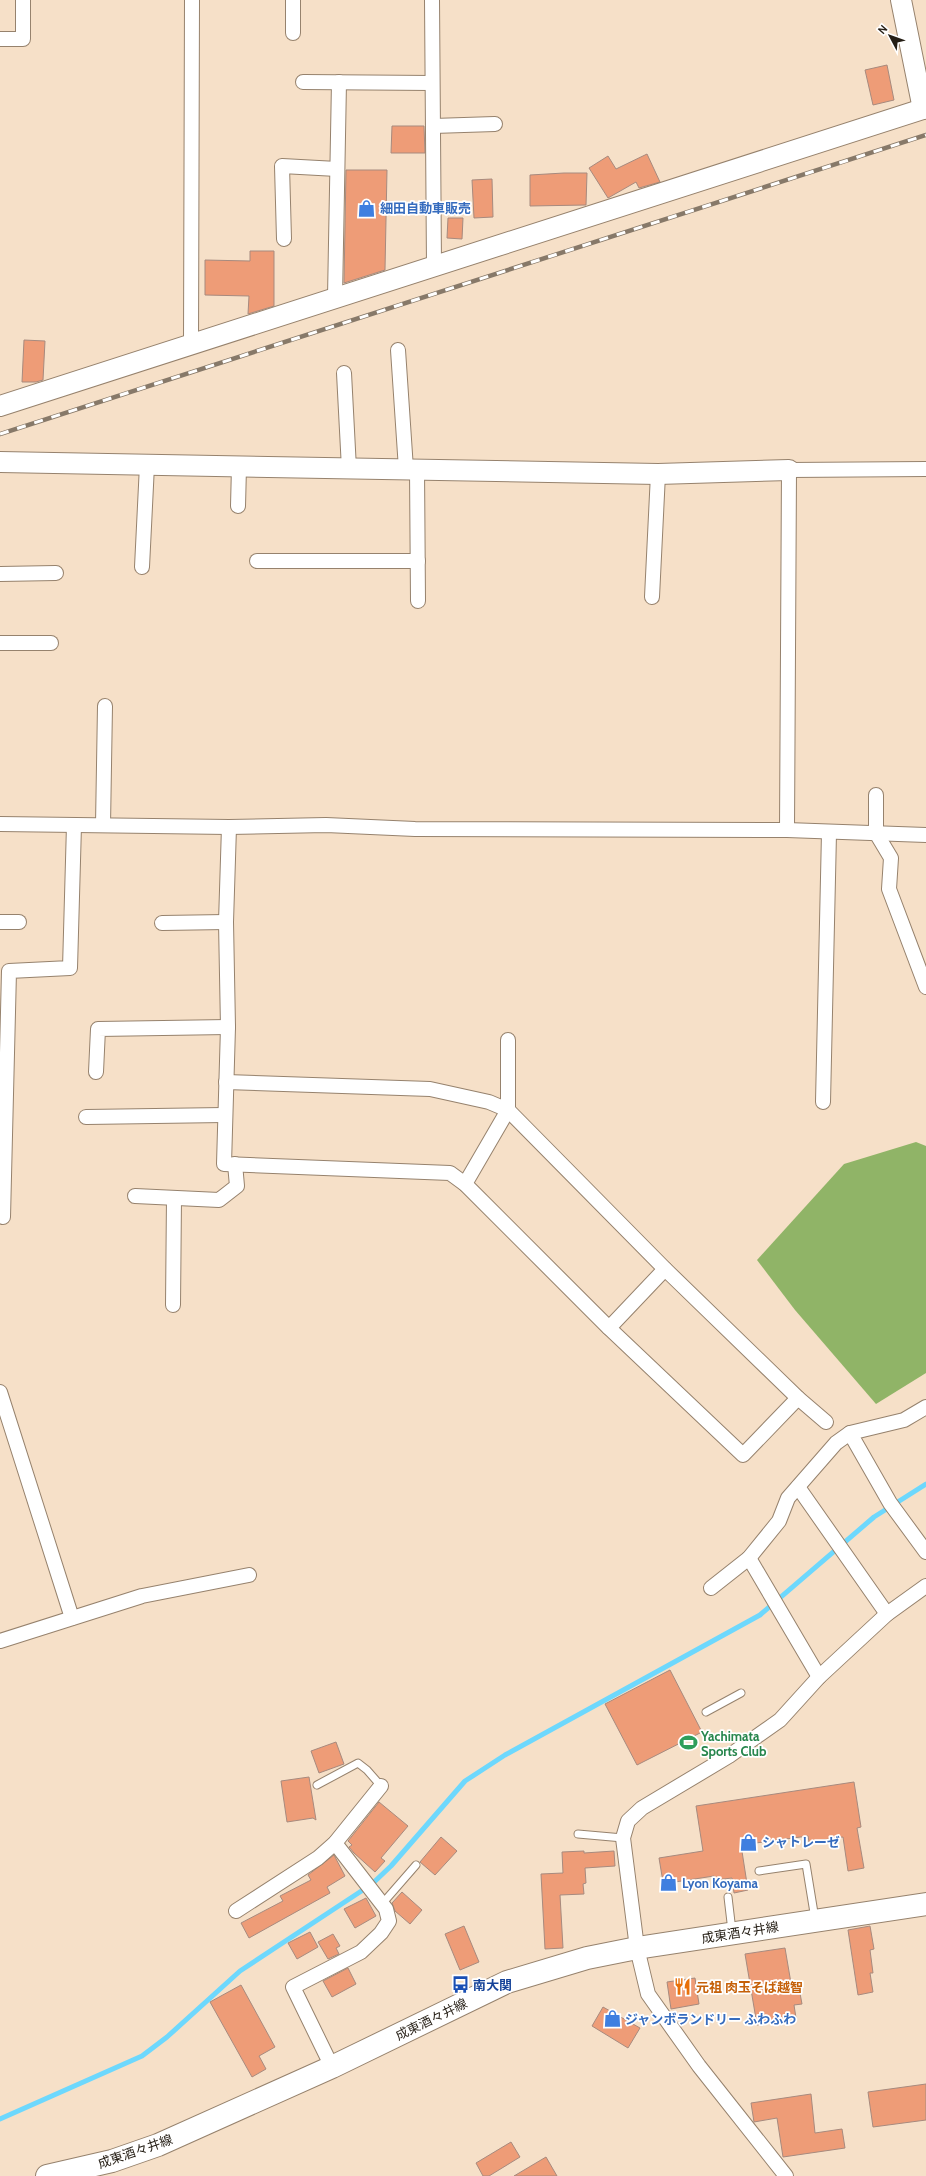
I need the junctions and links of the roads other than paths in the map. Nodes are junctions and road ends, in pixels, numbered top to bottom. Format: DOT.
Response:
graph roads {
  1 [pos="24,0"];
  2 [pos="192,0"];
  3 [pos="293,0"];
  4 [pos="432,0"];
  5 [pos="901,0"];
  6 [pos="293,33"];
  7 [pos="0,39"];
  8 [pos="303,82"];
  9 [pos="339,82"];
  10 [pos="432,84"];
  11 [pos="924,109"];
  12 [pos="495,124"];
  13 [pos="433,126"];
  14 [pos="337,169"];
  15 [pos="284,240"];
  16 [pos="434,266"];
  17 [pos="335,297"];
  18 [pos="191,344"];
  19 [pos="398,350"];
  20 [pos="344,373"];
  21 [pos="0,406"];
  22 [pos="0,462"];
  23 [pos="147,465"];
  24 [pos="239,467"];
  25 [pos="348,469"];
  26 [pos="412,469"];
  27 [pos="926,469"];
  28 [pos="789,470"];
  29 [pos="658,474"];
  30 [pos="238,506"];
  31 [pos="418,561"];
  32 [pos="257,562"];
  33 [pos="142,567"];
  34 [pos="56,573"];
  35 [pos="0,574"];
  36 [pos="652,597"];
  37 [pos="418,601"];
  38 [pos="0,643"];
  39 [pos="51,643"];
  40 [pos="105,706"];
  41 [pos="876,795"];
  42 [pos="0,824"];
  43 [pos="74,825"];
  44 [pos="103,825"];
  45 [pos="230,828"];
  46 [pos="787,830"];
  47 [pos="829,833"];
  48 [pos="876,833"];
  49 [pos="926,835"];
  50 [pos="0,922"];
  51 [pos="18,922"];
  52 [pos="226,922"];
  53 [pos="162,923"];
  54 [pos="926,987"];
  55 [pos="228,1027"];
  56 [pos="508,1040"];
  57 [pos="96,1072"];
  58 [pos="226,1082"];
  59 [pos="3,1089"];
  60 [pos="823,1102"];
  61 [pos="508,1110"];
  62 [pos="224,1115"];
  63 [pos="86,1116"];
  64 [pos="235,1164"];
  65 [pos="465,1184"];
  66 [pos="135,1196"];
  67 [pos="174,1198"];
  68 [pos="3,1217"];
  69 [pos="665,1269"];
  70 [pos="173,1305"];
  71 [pos="609,1328"];
  72 [pos="0,1392"];
  73 [pos="798,1398"];
  74 [pos="926,1407"];
  75 [pos="826,1422"];
  76 [pos="850,1433"];
  77 [pos="798,1487"];
  78 [pos="926,1552"];
  79 [pos="749,1558"];
  80 [pos="249,1575"];
  81 [pos="926,1586"];
  82 [pos="711,1588"];
  83 [pos="887,1614"];
  84 [pos="72,1618"];
  85 [pos="0,1641"];
  86 [pos="819,1677"];
  87 [pos="741,1693"];
  88 [pos="706,1712"];
  89 [pos="317,1786"];
  90 [pos="381,1786"];
  91 [pos="578,1834"];
  92 [pos="622,1838"];
  93 [pos="335,1843"];
  94 [pos="416,1865"];
  95 [pos="758,1871"];
  96 [pos="728,1897"];
  97 [pos="382,1904"];
  98 [pos="926,1904"];
  99 [pos="236,1911"];
  100 [pos="815,1921"];
  101 [pos="732,1933"];
  102 [pos="637,1948"];
  103 [pos="332,2067"];
  104 [pos="47,2176"];
  105 [pos="786,2176"];
  1 -- 7 [label="street"];
  2 -- 18 [label="street"];
  3 -- 6 [label="street"];
  4 -- 10 [label="street"];
  5 -- 11 [label="street"];
  8 -- 9 [label="street"];
  9 -- 10 [label="street"];
  9 -- 14 [label="street"];
  10 -- 13 [label="street"];
  11 -- 16 [label="street"];
  12 -- 13 [label="street"];
  13 -- 16 [label="street"];
  14 -- 15 [label="street"];
  14 -- 17 [label="street"];
  16 -- 17 [label="street"];
  17 -- 18 [label="street"];
  18 -- 21 [label="street"];
  19 -- 26 [label="street"];
  20 -- 25 [label="street"];
  22 -- 23 [label="street"];
  23 -- 24 [label="street"];
  23 -- 33 [label="street"];
  24 -- 25 [label="street"];
  24 -- 30 [label="street"];
  25 -- 26 [label="street"];
  26 -- 29 [label="street"];
  26 -- 31 [label="street"];
  27 -- 28 [label="street"];
  28 -- 29 [label="street"];
  28 -- 46 [label="street"];
  29 -- 36 [label="street"];
  31 -- 32 [label="street"];
  31 -- 37 [label="street"];
  34 -- 35 [label="street"];
  38 -- 39 [label="street"];
  40 -- 44 [label="street"];
  41 -- 48 [label="street"];
  42 -- 43 [label="street"];
  43 -- 44 [label="street"];
  43 -- 59 [label="street"];
  44 -- 45 [label="street"];
  45 -- 46 [label="street"];
  45 -- 52 [label="street"];
  46 -- 47 [label="street"];
  47 -- 48 [label="street"];
  47 -- 60 [label="street"];
  48 -- 49 [label="street"];
  48 -- 54 [label="street"];
  50 -- 51 [label="street"];
  52 -- 53 [label="street"];
  52 -- 55 [label="street"];
  55 -- 57 [label="street"];
  55 -- 58 [label="street"];
  56 -- 61 [label="street"];
  58 -- 61 [label="street"];
  58 -- 62 [label="street"];
  59 -- 68 [label="street"];
  61 -- 65 [label="street"];
  61 -- 69 [label="street"];
  62 -- 63 [label="street"];
  62 -- 64 [label="street"];
  64 -- 65 [label="street"];
  64 -- 67 [label="street"];
  65 -- 71 [label="street"];
  66 -- 67 [label="street"];
  67 -- 70 [label="street"];
  69 -- 71 [label="street"];
  69 -- 73 [label="street"];
  71 -- 73 [label="street"];
  72 -- 84 [label="street"];
  73 -- 75 [label="street"];
  74 -- 76 [label="street"];
  76 -- 77 [label="street"];
  76 -- 78 [label="street"];
  77 -- 79 [label="street"];
  77 -- 83 [label="street"];
  79 -- 82 [label="street"];
  79 -- 86 [label="street"];
  80 -- 84 [label="street"];
  81 -- 83 [label="street"];
  83 -- 86 [label="street"];
  84 -- 85 [label="street"];
  86 -- 92 [label="street"];
  87 -- 88 [label="lane"];
  89 -- 90 [label="lane"];
  90 -- 93 [label="street"];
  91 -- 92 [label="lane"];
  92 -- 102 [label="street"];
  93 -- 97 [label="street"];
  93 -- 99 [label="street"];
  94 -- 97 [label="lane"];
  95 -- 100 [label="lane"];
  96 -- 101 [label="lane"];
  97 -- 103 [label="street"];
  98 -- 100 [label="main road, 成東酒々井線"];
  100 -- 101 [label="main road, 成東酒々井線"];
  101 -- 102 [label="main road, 成東酒々井線"];
  102 -- 103 [label="main road, 成東酒々井線"];
  102 -- 105 [label="street"];
  103 -- 104 [label="main road, 成東酒々井線"];
}
